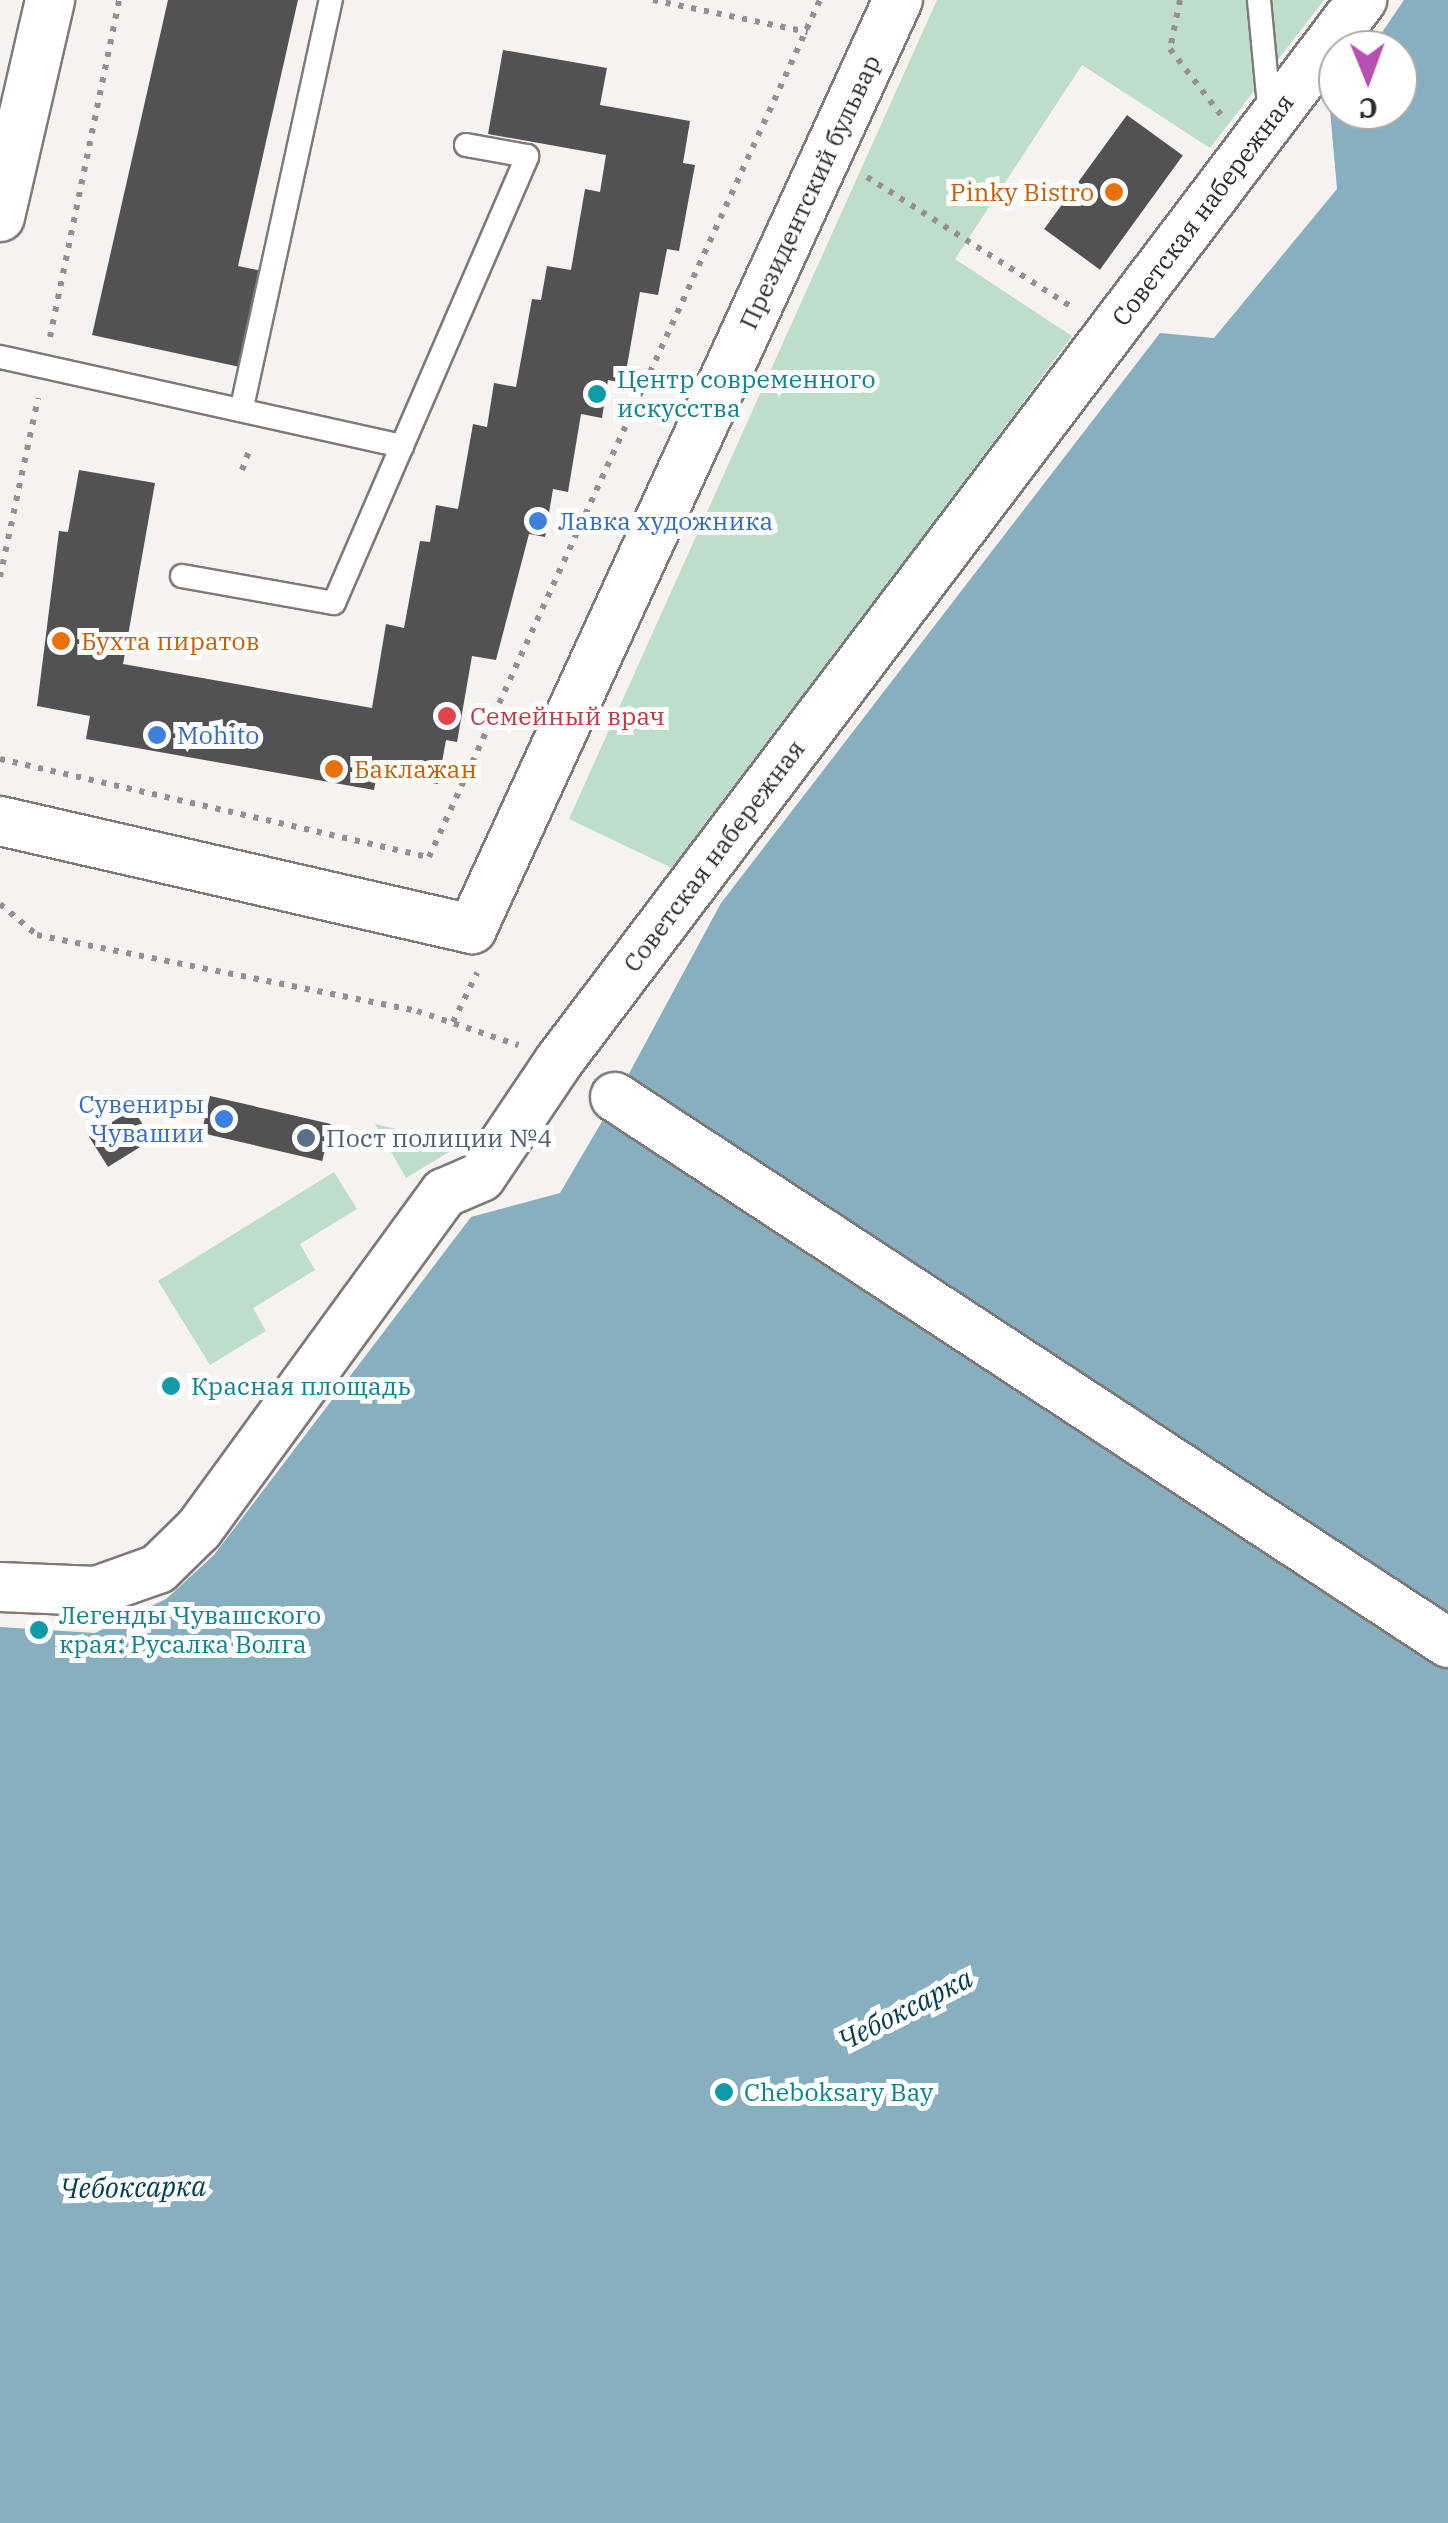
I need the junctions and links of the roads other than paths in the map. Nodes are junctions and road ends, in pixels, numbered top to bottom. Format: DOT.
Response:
graph roads {
  1 [pos="50,0"];
  2 [pos="332,0"];
  3 [pos="1260,0"];
  4 [pos="1362,0"];
  5 [pos="892,2"];
  6 [pos="1262,132"];
  7 [pos="466,146"];
  8 [pos="0,218"];
  9 [pos="0,357"];
  10 [pos="242,408"];
  11 [pos="402,446"];
  12 [pos="182,576"];
  13 [pos="0,822"];
  14 [pos="615,1097"];
  15 [pos="0,1587"];
  16 [pos="1448,1642"];
  1 -- 8 [label="street"];
  2 -- 10 [label="lane"];
  3 -- 6 [label="lane"];
  4 -- 6 [label="street, Советская набережная"];
  5 -- 13 [label="street, Президентский бульвар"];
  6 -- 15 [label="street, Советская набережная"];
  7 -- 11 [label="lane"];
  9 -- 10 [label="lane"];
  10 -- 11 [label="lane"];
  11 -- 12 [label="lane"];
  14 -- 16 [label="street"];
}
